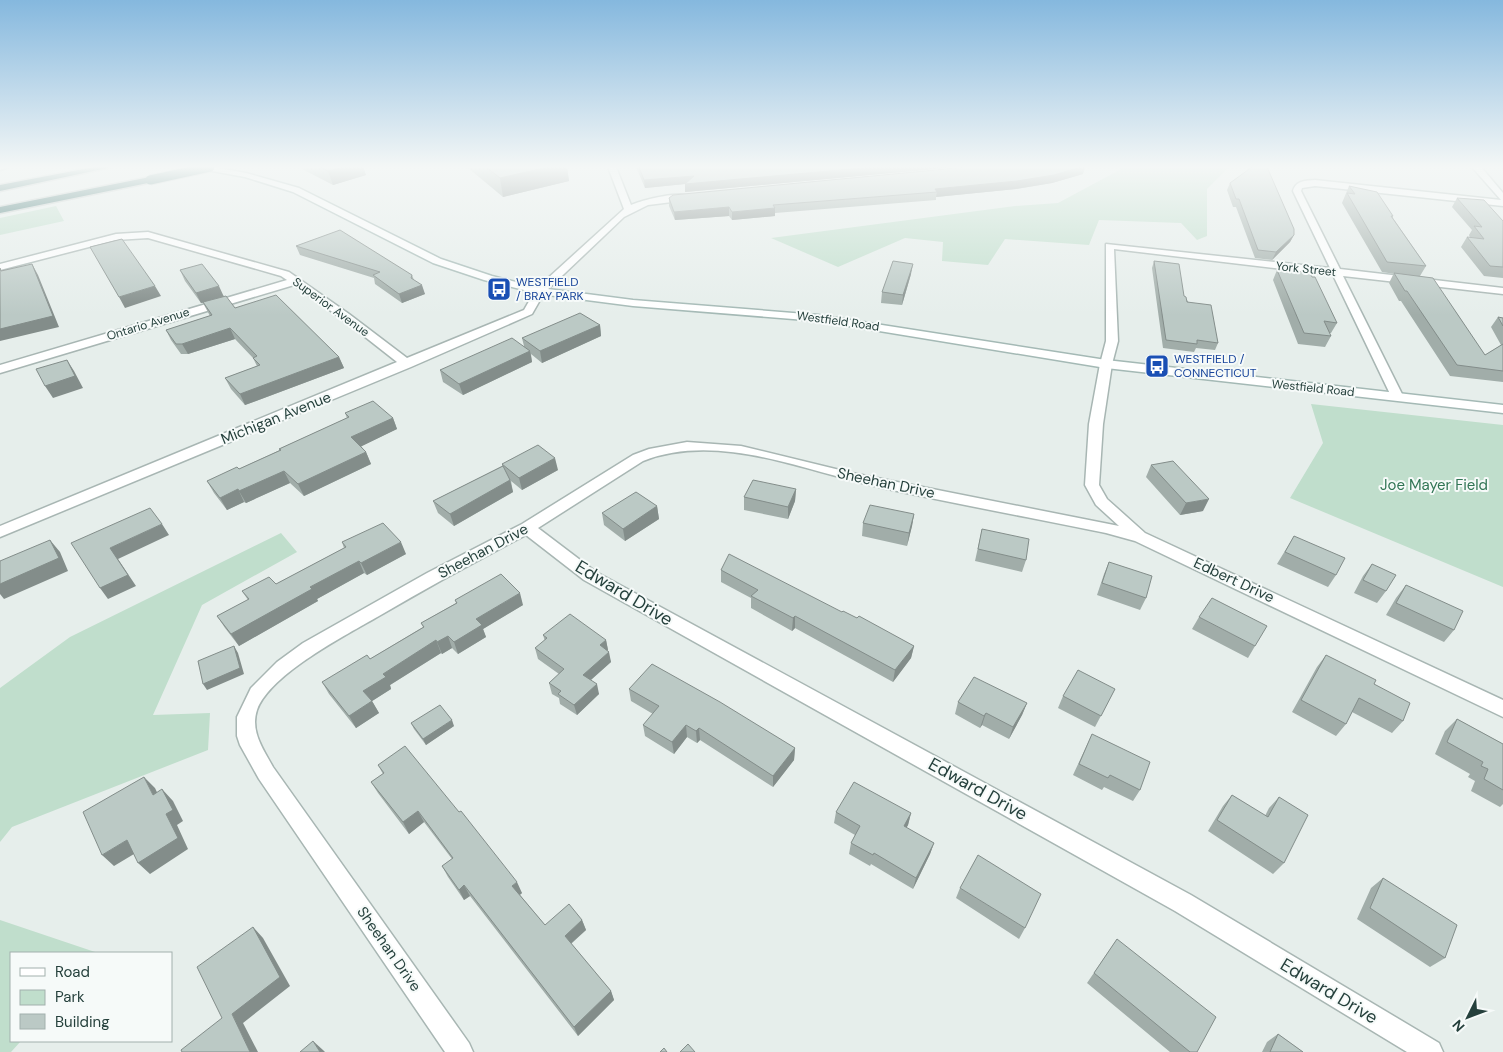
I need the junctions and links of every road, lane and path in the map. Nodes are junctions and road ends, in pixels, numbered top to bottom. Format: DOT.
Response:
graph roads {
  1 [pos="348,216"];
  2 [pos="620,216"];
  3 [pos="1309,216"];
  4 [pos="1109,246"];
  5 [pos="0,267"];
  6 [pos="1337,272"];
  7 [pos="296,281"];
  8 [pos="540,291"];
  9 [pos="1503,291"];
  10 [pos="407,364"];
  11 [pos="1106,364"];
  12 [pos="0,369"];
  13 [pos="1397,396"];
  14 [pos="1503,409"];
  15 [pos="527,528"];
  16 [pos="0,532"];
  17 [pos="1140,537"];
  18 [pos="1503,709"];
  19 [pos="460,1052"];
  20 [pos="1430,1052"];
  1 -- 8 [label="street, Westfield Road"];
  2 -- 8 [label="street, Michigan Avenue"];
  3 -- 6 [label="street"];
  4 -- 6 [label="street, York Street"];
  4 -- 11 [label="street, Edbert Drive"];
  5 -- 7 [label="street, Superior Avenue"];
  6 -- 9 [label="street, York Street"];
  6 -- 13 [label="street"];
  7 -- 10 [label="street, Superior Avenue"];
  7 -- 12 [label="street, Ontario Avenue"];
  8 -- 10 [label="street, Michigan Avenue"];
  8 -- 11 [label="street, Westfield Road"];
  10 -- 16 [label="street, Michigan Avenue"];
  11 -- 13 [label="street, Westfield Road"];
  11 -- 17 [label="street, Edbert Drive"];
  13 -- 14 [label="street, Westfield Road"];
  15 -- 17 [label="street, Sheehan Drive"];
  15 -- 19 [label="street, Sheehan Drive"];
  15 -- 20 [label="street, Edward Drive"];
  17 -- 18 [label="street, Edbert Drive"];
}
